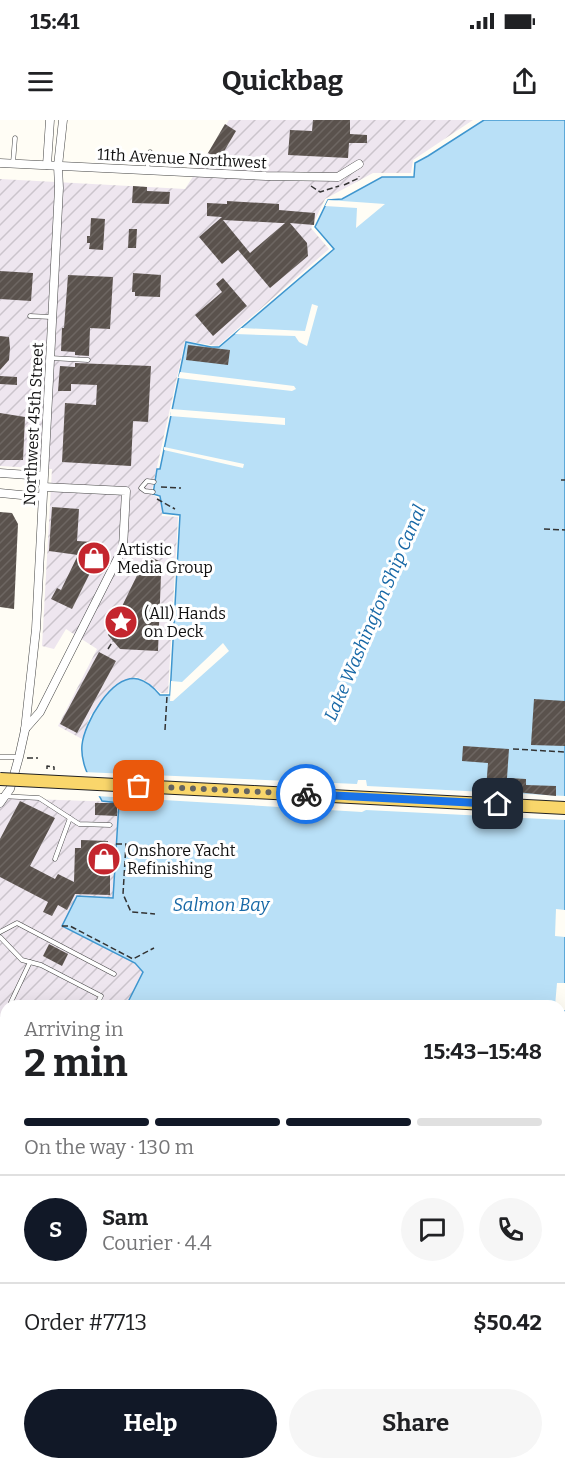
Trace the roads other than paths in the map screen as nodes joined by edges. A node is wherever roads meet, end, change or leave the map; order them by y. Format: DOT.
graph roads {
  1 [pos="50,120"];
  2 [pos="63,120"];
  3 [pos="15,138"];
  4 [pos="150,152"];
  5 [pos="0,163"];
  6 [pos="13,163"];
  7 [pos="359,164"];
  8 [pos="46,165"];
  9 [pos="58,166"];
  10 [pos="147,171"];
  11 [pos="30,316"];
  12 [pos="52,317"];
  13 [pos="50,358"];
  14 [pos="88,360"];
  15 [pos="0,473"];
  16 [pos="43,476"];
  17 [pos="154,482"];
  18 [pos="43,487"];
  19 [pos="0,493"];
  20 [pos="153,494"];
  21 [pos="42,497"];
  22 [pos="25,730"];
  23 [pos="0,757"];
  24 [pos="21,757"];
  25 [pos="0,779"];
  26 [pos="2,799"];
  27 [pos="565,808"];
  28 [pos="70,818"];
  29 [pos="110,825"];
  30 [pos="55,859"];
  31 [pos="0,932"];
  32 [pos="0,937"];
  33 [pos="30,962"];
  34 [pos="114,974"];
  35 [pos="11,1000"];
  36 [pos="99,1000"];
  1 -- 8 [label="street"];
  2 -- 9 [label="street, Northwest 45th Street"];
  3 -- 6 [label="lane"];
  4 -- 10 [label="lane"];
  5 -- 6 [label="street, 11th Avenue Northwest"];
  6 -- 8 [label="street, 11th Avenue Northwest"];
  7 -- 10 [label="street, 11th Avenue Northwest"];
  8 -- 9 [label="street, 11th Avenue Northwest"];
  9 -- 10 [label="street, 11th Avenue Northwest"];
  9 -- 12 [label="street, Northwest 45th Street"];
  11 -- 12 [label="lane"];
  12 -- 13 [label="street, Northwest 45th Street"];
  13 -- 14 [label="lane"];
  13 -- 16 [label="street, Northwest 45th Street"];
  15 -- 16 [label="street"];
  16 -- 18 [label="street, Northwest 45th Street"];
  17 -- 20 [label="lane"];
  18 -- 21 [label="street, Northwest 45th Street"];
  18 -- 22 [label="street"];
  19 -- 21 [label="street"];
  21 -- 22 [label="street, Northwest 45th Street"];
  22 -- 24 [label="street, Northwest 45th Street"];
  23 -- 24 [label="lane"];
  24 -- 26 [label="street, Northwest 45th Street"];
  25 -- 27 [label="main road, bridge"];
  26 -- 28 [label="lane"];
  28 -- 29 [label="lane"];
  28 -- 30 [label="lane"];
  31 -- 34 [label="lane"];
  32 -- 33 [label="lane"];
  33 -- 35 [label="lane"];
  33 -- 36 [label="lane"];
}
